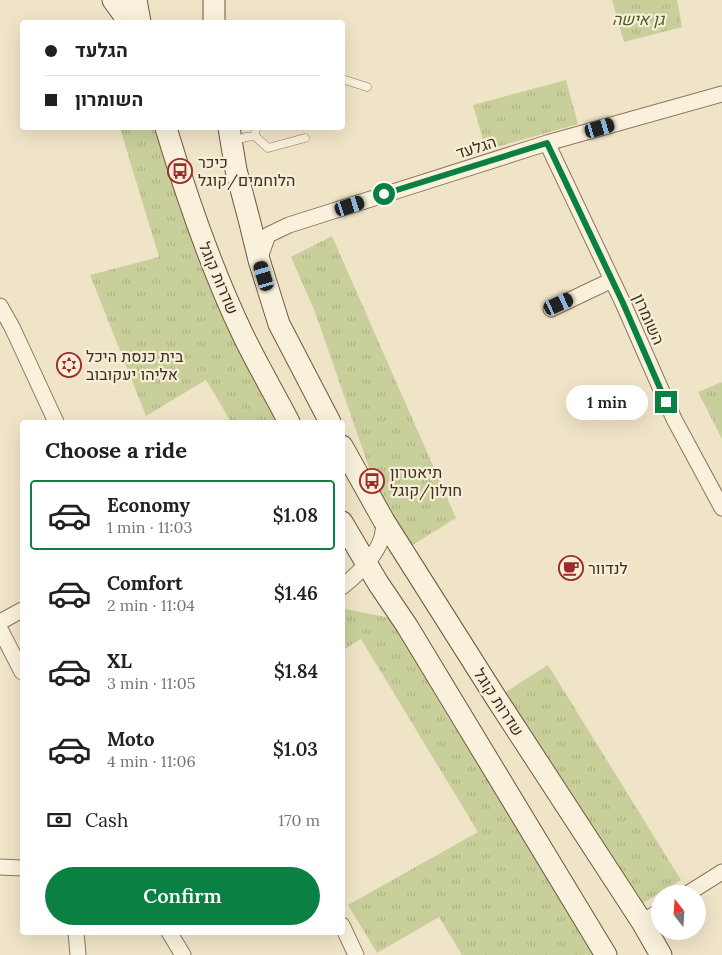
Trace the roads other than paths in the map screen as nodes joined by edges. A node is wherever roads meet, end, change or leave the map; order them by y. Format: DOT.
graph roads {
  1 [pos="113,0"];
  2 [pos="136,0"];
  3 [pos="214,0"];
  4 [pos="127,20"];
  5 [pos="140,20"];
  6 [pos="214,20"];
  7 [pos="345,81"];
  8 [pos="367,87"];
  9 [pos="722,94"];
  10 [pos="167,130"];
  11 [pos="255,132"];
  12 [pos="230,135"];
  13 [pos="305,138"];
  14 [pos="547,143"];
  15 [pos="259,260"];
  16 [pos="612,280"];
  17 [pos="0,306"];
  18 [pos="551,309"];
  19 [pos="6,331"];
  20 [pos="55,420"];
  21 [pos="288,420"];
  22 [pos="329,420"];
  23 [pos="345,451"];
  24 [pos="722,508"];
  25 [pos="384,521"];
  26 [pos="345,527"];
  27 [pos="366,564"];
  28 [pos="345,585"];
  29 [pos="20,611"];
  30 [pos="0,622"];
  31 [pos="0,629"];
  32 [pos="20,668"];
  33 [pos="0,867"];
  34 [pos="20,868"];
  35 [pos="722,872"];
  36 [pos="702,885"];
  37 [pos="651,916"];
  38 [pos="642,922"];
  39 [pos="345,931"];
  40 [pos="76,935"];
  41 [pos="171,935"];
  42 [pos="78,955"];
  43 [pos="183,955"];
  44 [pos="356,955"];
  45 [pos="606,955"];
  46 [pos="661,955"];
  1 -- 4 [label="street"];
  2 -- 5 [label="street"];
  3 -- 6 [label="street"];
  7 -- 8 [label="lane"];
  9 -- 14 [label="street, הגלעד"];
  10 -- 21 [label="street, שדרות קוגל"];
  11 -- 12 [label="lane"];
  11 -- 13 [label="lane"];
  12 -- 15 [label="street"];
  14 -- 15 [label="street, הגלעד"];
  14 -- 16 [label="street, השומרון"];
  15 -- 22 [label="street"];
  16 -- 18 [label="street"];
  16 -- 24 [label="street, השומרון"];
  17 -- 19 [label="street"];
  19 -- 20 [label="street"];
  23 -- 25 [label="street, שדרות קוגל"];
  25 -- 27 [label="street"];
  25 -- 38 [label="street, שדרות קוגל"];
  26 -- 27 [label="street"];
  27 -- 28 [label="street"];
  27 -- 45 [label="street"];
  29 -- 30 [label="street"];
  31 -- 32 [label="street"];
  33 -- 34 [label="street"];
  35 -- 36 [label="street"];
  37 -- 38 [label="street"];
  38 -- 46 [label="street, שדרות קוגל"];
  39 -- 44 [label="street"];
  40 -- 42 [label="street"];
  41 -- 43 [label="street"];
}
